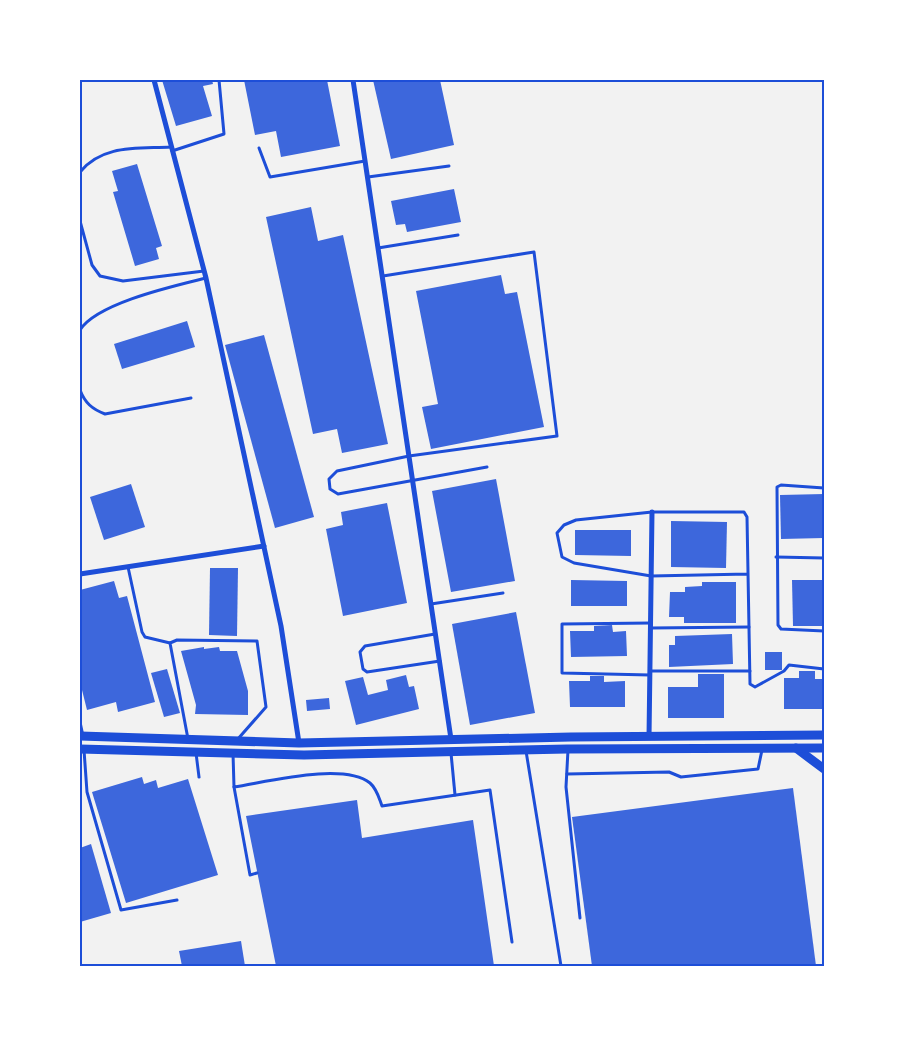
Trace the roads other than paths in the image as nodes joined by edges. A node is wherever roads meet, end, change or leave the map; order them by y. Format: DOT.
graph roads {
  1 [pos="154,80"];
  2 [pos="219,80"];
  3 [pos="353,80"];
  4 [pos="259,148"];
  5 [pos="172,149"];
  6 [pos="365,161"];
  7 [pos="449,166"];
  8 [pos="80,172"];
  9 [pos="367,177"];
  10 [pos="80,221"];
  11 [pos="458,236"];
  12 [pos="378,248"];
  13 [pos="205,271"];
  14 [pos="382,276"];
  15 [pos="206,278"];
  16 [pos="80,330"];
  17 [pos="80,390"];
  18 [pos="191,398"];
  19 [pos="409,456"];
  20 [pos="487,467"];
  21 [pos="413,481"];
  22 [pos="824,488"];
  23 [pos="652,512"];
  24 [pos="264,546"];
  25 [pos="776,557"];
  26 [pos="824,558"];
  27 [pos="128,567"];
  28 [pos="80,574"];
  29 [pos="748,574"];
  30 [pos="652,576"];
  31 [pos="503,593"];
  32 [pos="432,604"];
  33 [pos="651,625"];
  34 [pos="749,627"];
  35 [pos="824,631"];
  36 [pos="436,634"];
  37 [pos="170,643"];
  38 [pos="440,661"];
  39 [pos="824,669"];
  40 [pos="750,671"];
  41 [pos="651,673"];
  42 [pos="80,722"];
  43 [pos="824,735"];
  44 [pos="81,736"];
  45 [pos="650,737"];
  46 [pos="450,739"];
  47 [pos="188,740"];
  48 [pos="236,741"];
  49 [pos="299,743"];
  50 [pos="762,748"];
  51 [pos="796,748"];
  52 [pos="824,748"];
  53 [pos="82,749"];
  54 [pos="568,749"];
  55 [pos="526,750"];
  56 [pos="196,752"];
  57 [pos="451,752"];
  58 [pos="233,753"];
  59 [pos="824,769"];
  60 [pos="567,774"];
  61 [pos="199,777"];
  62 [pos="234,787"];
  63 [pos="456,795"];
  64 [pos="258,873"];
  65 [pos="177,900"];
  66 [pos="580,918"];
  67 [pos="512,942"];
  68 [pos="561,966"];
  1 -- 5 [label="street"];
  2 -- 5 [label="lane"];
  3 -- 6 [label="street"];
  4 -- 6 [label="lane"];
  5 -- 8 [label="lane"];
  5 -- 13 [label="street"];
  6 -- 9 [label="street"];
  7 -- 9 [label="lane"];
  9 -- 12 [label="street"];
  10 -- 13 [label="lane"];
  11 -- 12 [label="lane"];
  12 -- 14 [label="street"];
  13 -- 15 [label="street"];
  14 -- 19 [label="street"];
  14 -- 19 [label="lane"];
  15 -- 16 [label="lane"];
  15 -- 24 [label="street"];
  17 -- 18 [label="lane"];
  19 -- 21 [label="street"];
  19 -- 21 [label="lane"];
  20 -- 21 [label="lane"];
  21 -- 32 [label="street"];
  22 -- 25 [label="lane"];
  23 -- 29 [label="lane"];
  23 -- 30 [label="street"];
  23 -- 30 [label="lane"];
  24 -- 27 [label="street"];
  24 -- 49 [label="street"];
  25 -- 26 [label="lane"];
  25 -- 35 [label="lane"];
  27 -- 28 [label="street"];
  27 -- 37 [label="lane"];
  29 -- 30 [label="lane"];
  29 -- 34 [label="lane"];
  30 -- 33 [label="street"];
  31 -- 32 [label="lane"];
  32 -- 36 [label="street"];
  33 -- 34 [label="lane"];
  33 -- 41 [label="street"];
  33 -- 41 [label="lane"];
  34 -- 40 [label="lane"];
  36 -- 38 [label="street"];
  36 -- 38 [label="lane"];
  37 -- 47 [label="lane"];
  37 -- 48 [label="lane"];
  38 -- 46 [label="street"];
  39 -- 40 [label="lane"];
  40 -- 41 [label="lane"];
  41 -- 45 [label="street"];
  42 -- 44 [label="lane"];
  43 -- 45 [label="main road"];
  44 -- 47 [label="main road"];
  45 -- 46 [label="main road"];
  46 -- 49 [label="main road"];
  47 -- 48 [label="main road"];
  48 -- 49 [label="main road"];
  50 -- 51 [label="main road"];
  50 -- 54 [label="main road"];
  50 -- 60 [label="lane"];
  51 -- 52 [label="main road"];
  51 -- 59 [label="main road"];
  53 -- 56 [label="main road"];
  53 -- 65 [label="lane"];
  54 -- 55 [label="main road"];
  54 -- 60 [label="lane"];
  55 -- 57 [label="main road"];
  55 -- 68 [label="lane"];
  56 -- 58 [label="main road"];
  56 -- 61 [label="lane"];
  57 -- 58 [label="main road"];
  57 -- 63 [label="lane"];
  58 -- 62 [label="lane"];
  60 -- 66 [label="lane"];
  62 -- 63 [label="lane"];
  62 -- 64 [label="lane"];
  63 -- 67 [label="lane"];
}
